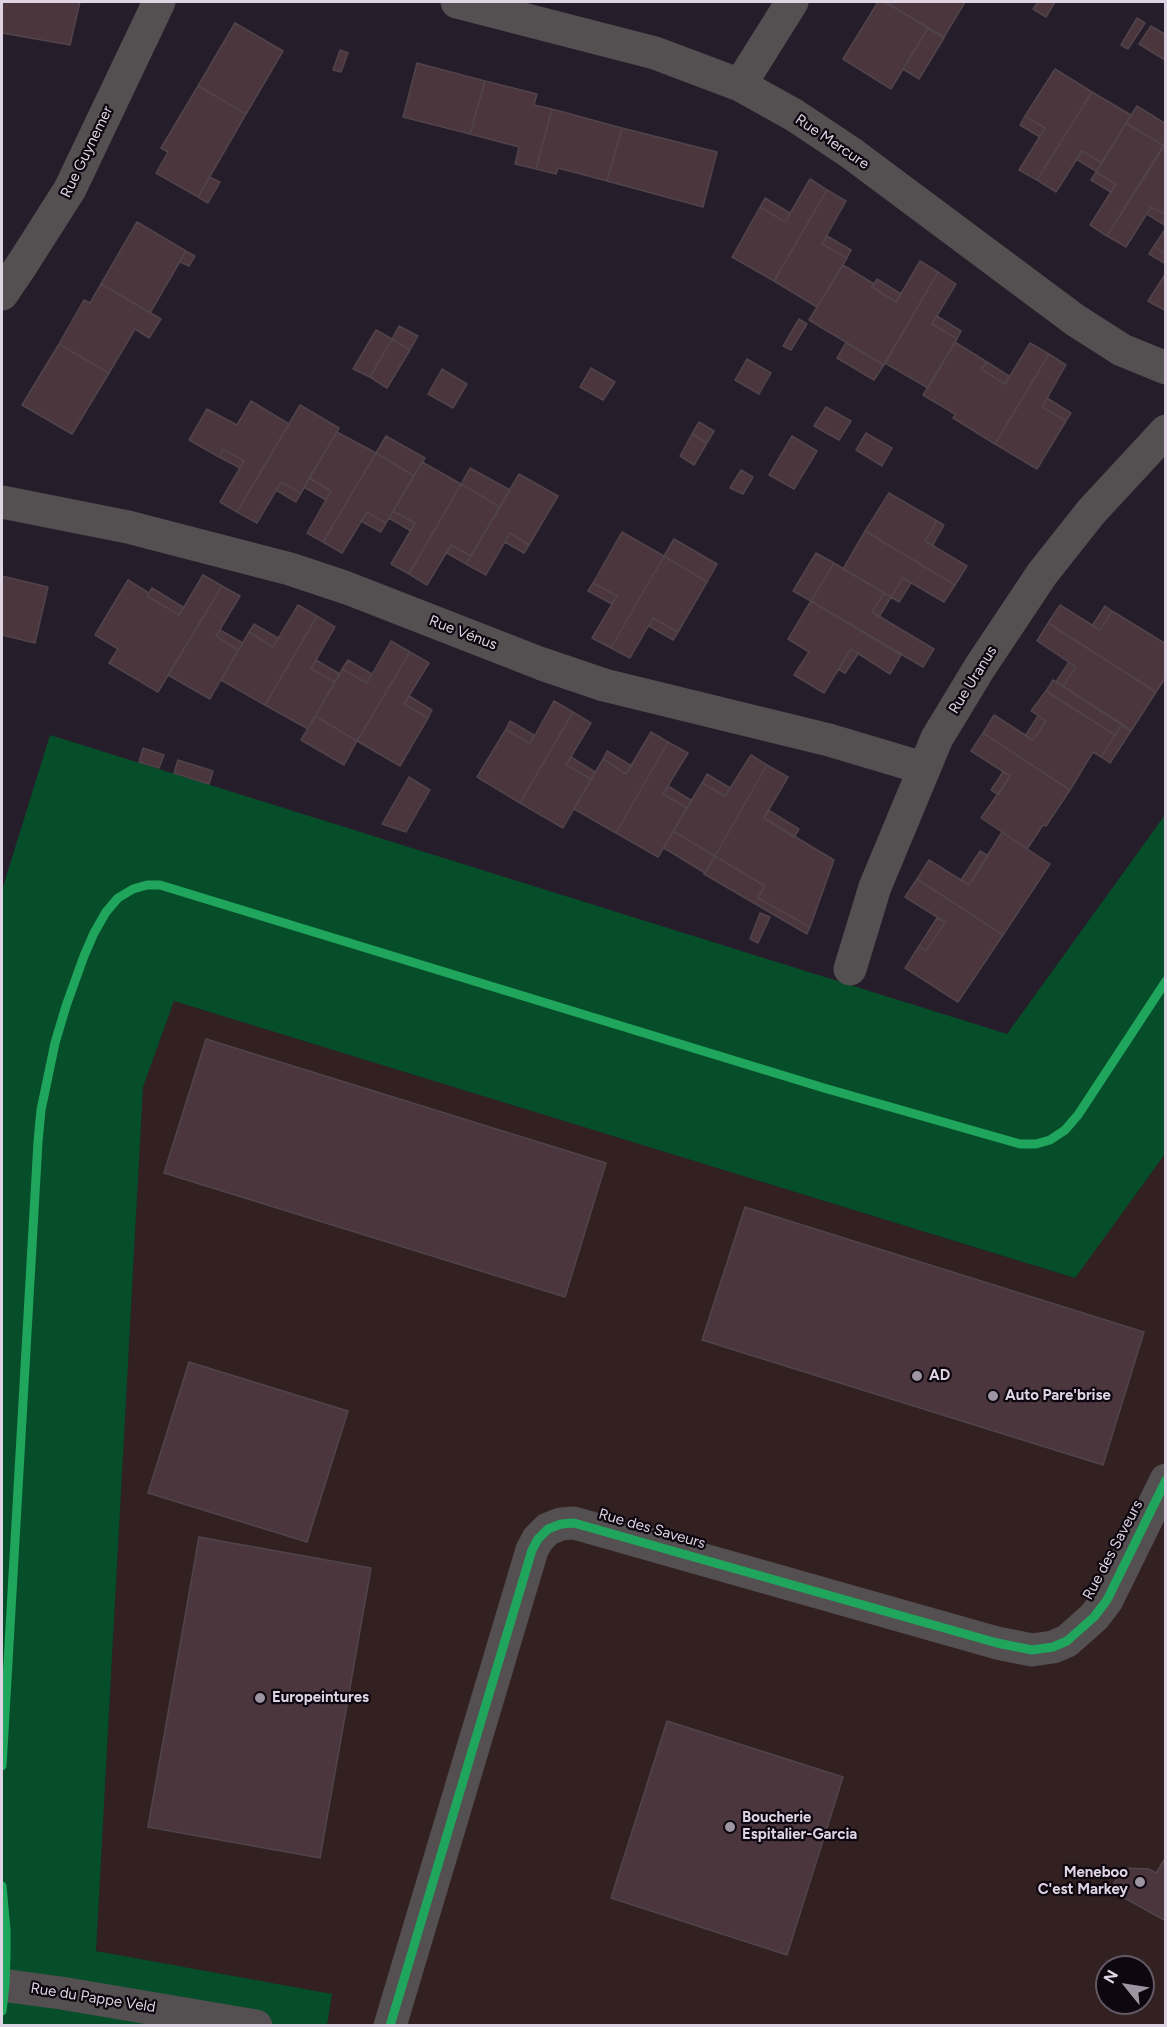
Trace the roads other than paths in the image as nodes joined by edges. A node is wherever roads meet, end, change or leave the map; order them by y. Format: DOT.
graph roads {
  1 [pos="159,2"];
  2 [pos="457,2"];
  3 [pos="792,2"];
  4 [pos="740,85"];
  5 [pos="2,294"];
  6 [pos="1166,368"];
  7 [pos="1166,431"];
  8 [pos="2,502"];
  9 [pos="923,768"];
  10 [pos="850,969"];
  11 [pos="1166,1480"];
  12 [pos="2,1985"];
  13 [pos="256,2025"];
  14 [pos="390,2025"];
  1 -- 5 [label="street, Rue Guynemer"];
  2 -- 4 [label="street, Rue Mercure"];
  3 -- 4 [label="street"];
  4 -- 6 [label="street, Rue Mercure"];
  7 -- 9 [label="street, Rue Uranus"];
  8 -- 9 [label="street, Rue Vénus"];
  9 -- 10 [label="street, Rue Uranus"];
  11 -- 14 [label="street, Rue des Saveurs"];
  12 -- 13 [label="street, Rue du Pappe Veld"];
}
